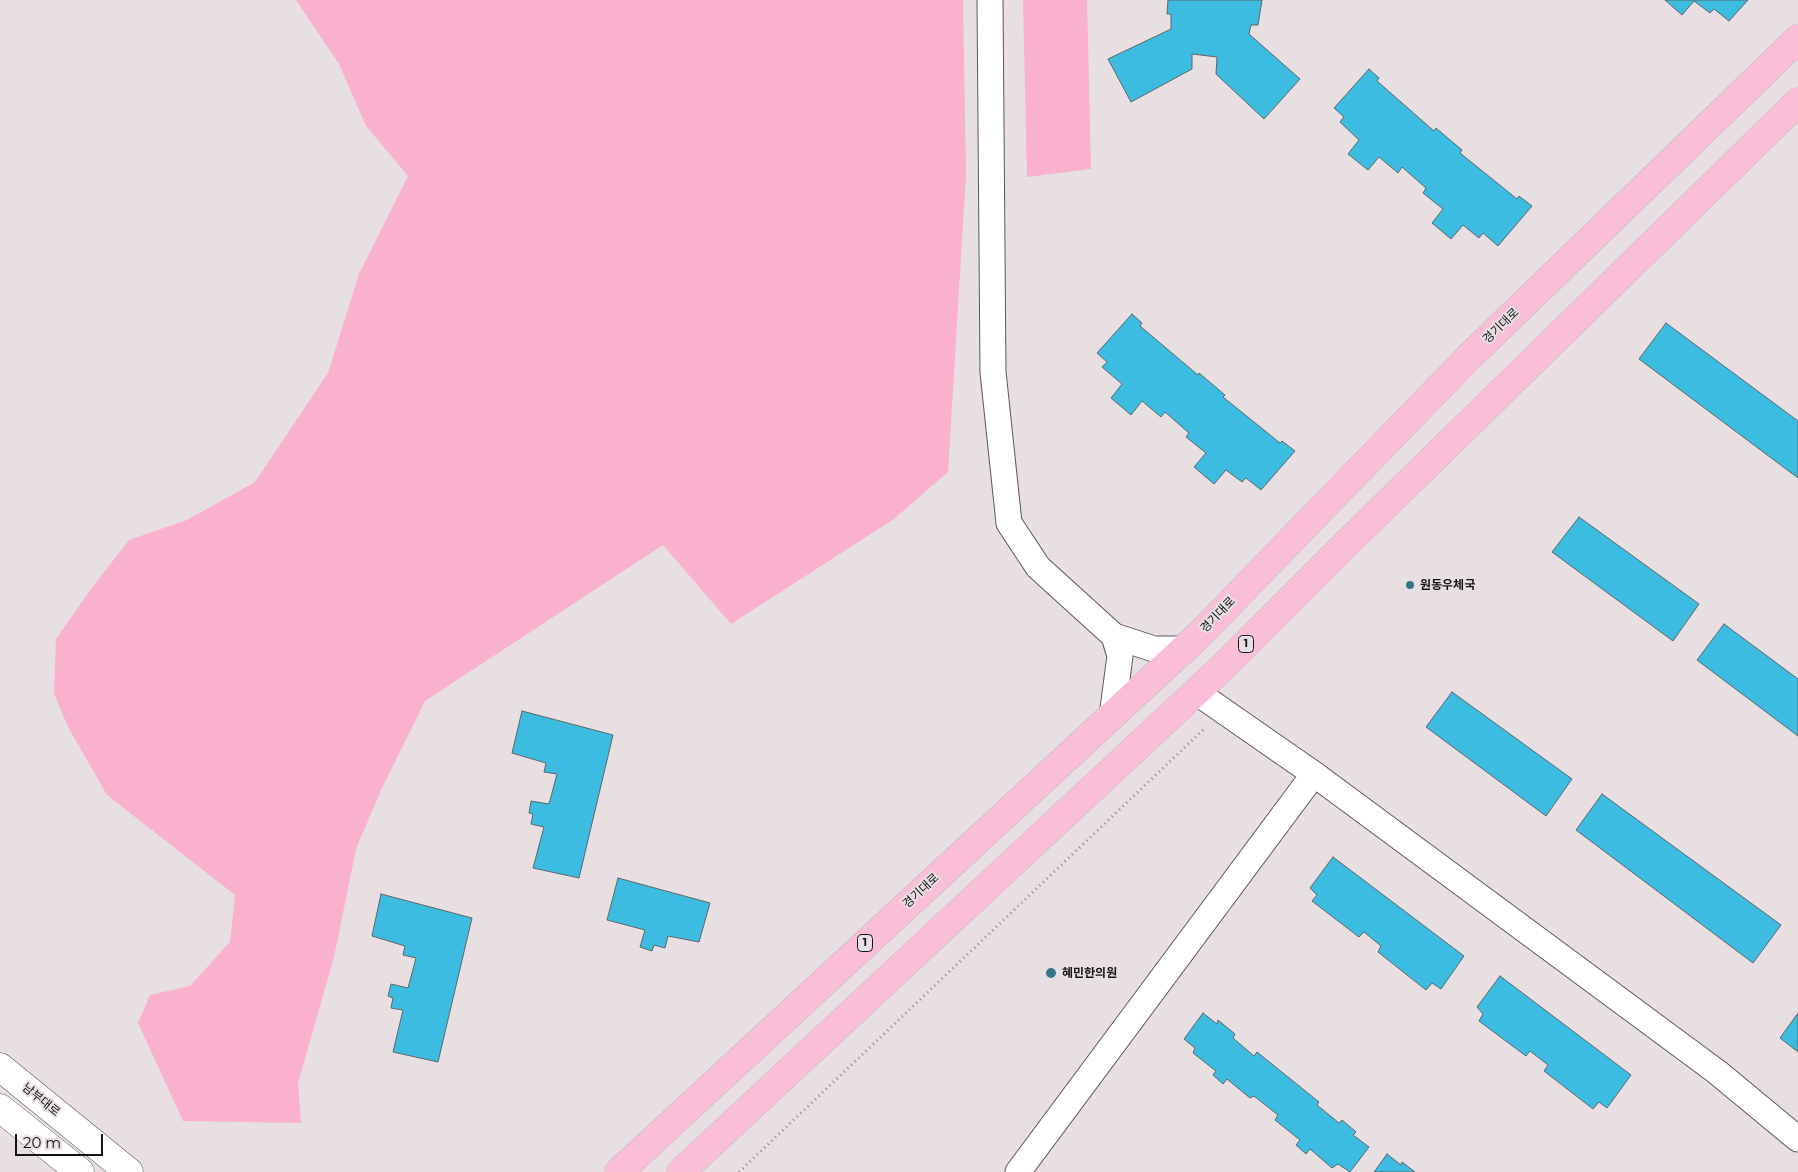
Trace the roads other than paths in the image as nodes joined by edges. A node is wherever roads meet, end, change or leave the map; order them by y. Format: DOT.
graph roads {
  1 [pos="990,0"];
  2 [pos="1798,38"];
  3 [pos="1798,102"];
  4 [pos="1114,636"];
  5 [pos="1183,649"];
  6 [pos="1196,692"];
  7 [pos="1112,716"];
  8 [pos="1314,774"];
  9 [pos="0,1067"];
  10 [pos="0,1108"];
  11 [pos="1798,1139"];
  12 [pos="80,1172"];
  13 [pos="129,1172"];
  14 [pos="618,1172"];
  15 [pos="682,1172"];
  16 [pos="1018,1172"];
  1 -- 4 [label="street"];
  2 -- 5 [label="main road, 경기대로 / 1"];
  3 -- 6 [label="main road, 1"];
  4 -- 5 [label="street"];
  4 -- 7 [label="street"];
  5 -- 7 [label="main road, 경기대로 / 1"];
  6 -- 8 [label="street"];
  6 -- 15 [label="main road, 1"];
  7 -- 14 [label="main road, 경기대로 / 1"];
  8 -- 11 [label="street"];
  8 -- 16 [label="street"];
  9 -- 13 [label="main road, 남부대로"];
  10 -- 12 [label="main road"];
}
